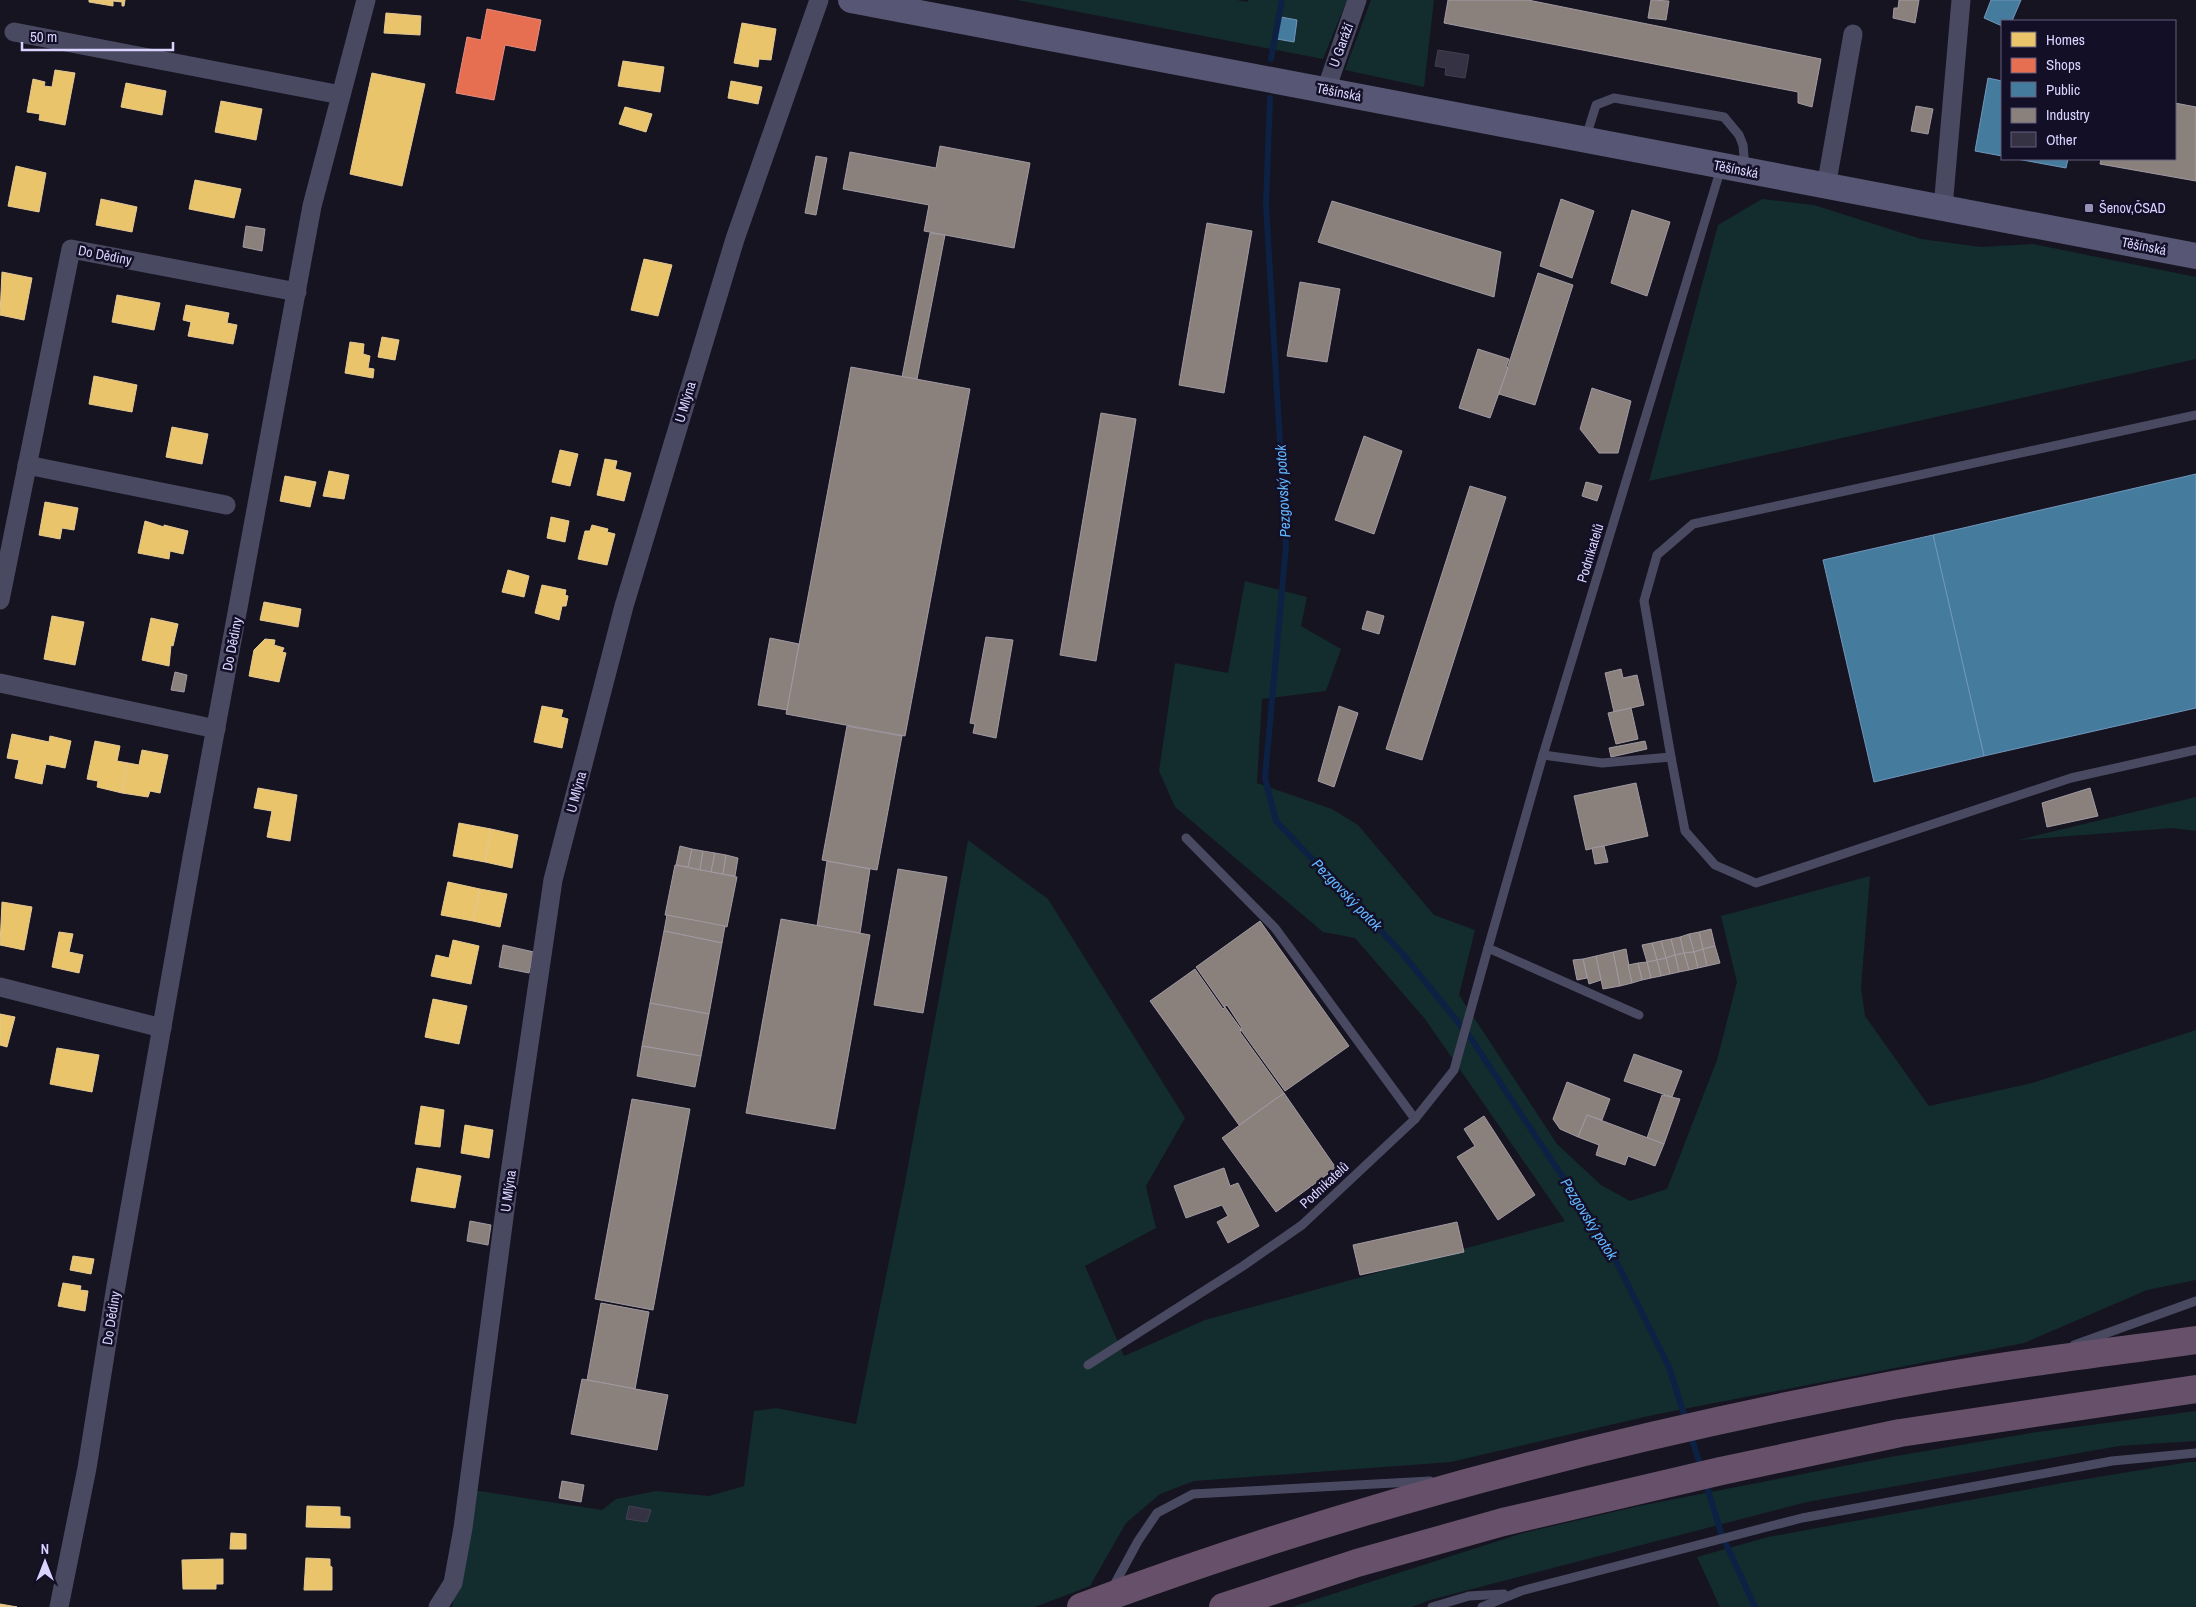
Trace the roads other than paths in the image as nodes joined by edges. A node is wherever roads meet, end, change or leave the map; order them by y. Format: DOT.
graph roads {
  1 [pos="366,0"];
  2 [pos="819,0"];
  3 [pos="851,0"];
  4 [pos="1357,0"];
  5 [pos="1961,0"];
  6 [pos="14,32"];
  7 [pos="1853,34"];
  8 [pos="1326,90"];
  9 [pos="341,95"];
  10 [pos="1585,139"];
  11 [pos="1733,168"];
  12 [pos="1826,187"];
  13 [pos="1943,208"];
  14 [pos="2196,256"];
  15 [pos="297,292"];
  16 [pos="2196,415"];
  17 [pos="27,465"];
  18 [pos="226,505"];
  19 [pos="0,600"];
  20 [pos="0,683"];
  21 [pos="216,730"];
  22 [pos="2196,750"];
  23 [pos="1543,755"];
  24 [pos="1670,757"];
  25 [pos="1186,838"];
  26 [pos="1488,948"];
  27 [pos="0,987"];
  28 [pos="1639,1015"];
  29 [pos="162,1028"];
  30 [pos="1415,1119"];
  31 [pos="2196,1301"];
  32 [pos="2196,1340"];
  33 [pos="1088,1365"];
  34 [pos="2018,1365"];
  35 [pos="2196,1390"];
  36 [pos="2196,1453"];
  37 [pos="1483,1478"];
  38 [pos="1511,1594"];
  39 [pos="1107,1597"];
  40 [pos="59,1607"];
  41 [pos="438,1607"];
  42 [pos="1081,1607"];
  43 [pos="1223,1607"];
  44 [pos="1432,1607"];
  45 [pos="1482,1607"];
  1 -- 9 [label="street, Do Dědiny"];
  2 -- 41 [label="street, U Mlýna"];
  3 -- 8 [label="main road, Těšínská"];
  4 -- 8 [label="street, U Garáží"];
  5 -- 13 [label="street"];
  6 -- 9 [label="street"];
  7 -- 12 [label="street"];
  8 -- 10 [label="main road, Těšínská"];
  9 -- 15 [label="street, Do Dědiny"];
  10 -- 11 [label="main road, Těšínská"];
  10 -- 11 [label="lane"];
  11 -- 12 [label="main road, Těšínská"];
  11 -- 23 [label="lane, Podnikatelů"];
  12 -- 13 [label="main road, Těšínská"];
  13 -- 14 [label="main road, Těšínská"];
  15 -- 17 [label="street, Do Dědiny"];
  15 -- 21 [label="street, Do Dědiny"];
  16 -- 24 [label="lane"];
  17 -- 18 [label="street"];
  17 -- 19 [label="street, Do Dědiny"];
  20 -- 21 [label="street"];
  21 -- 29 [label="street, Do Dědiny"];
  22 -- 24 [label="lane"];
  23 -- 24 [label="lane"];
  23 -- 26 [label="lane, Podnikatelů"];
  25 -- 30 [label="lane"];
  26 -- 28 [label="lane"];
  26 -- 30 [label="lane, Podnikatelů"];
  27 -- 29 [label="street"];
  29 -- 40 [label="street, Do Dědiny"];
  30 -- 33 [label="lane, Podnikatelů"];
  31 -- 34 [label="lane"];
  32 -- 34 [label="highway"];
  34 -- 37 [label="highway"];
  35 -- 43 [label="highway"];
  36 -- 38 [label="lane"];
  37 -- 39 [label="highway"];
  37 -- 39 [label="lane"];
  38 -- 44 [label="lane"];
  38 -- 45 [label="lane"];
  39 -- 42 [label="highway"];
}
